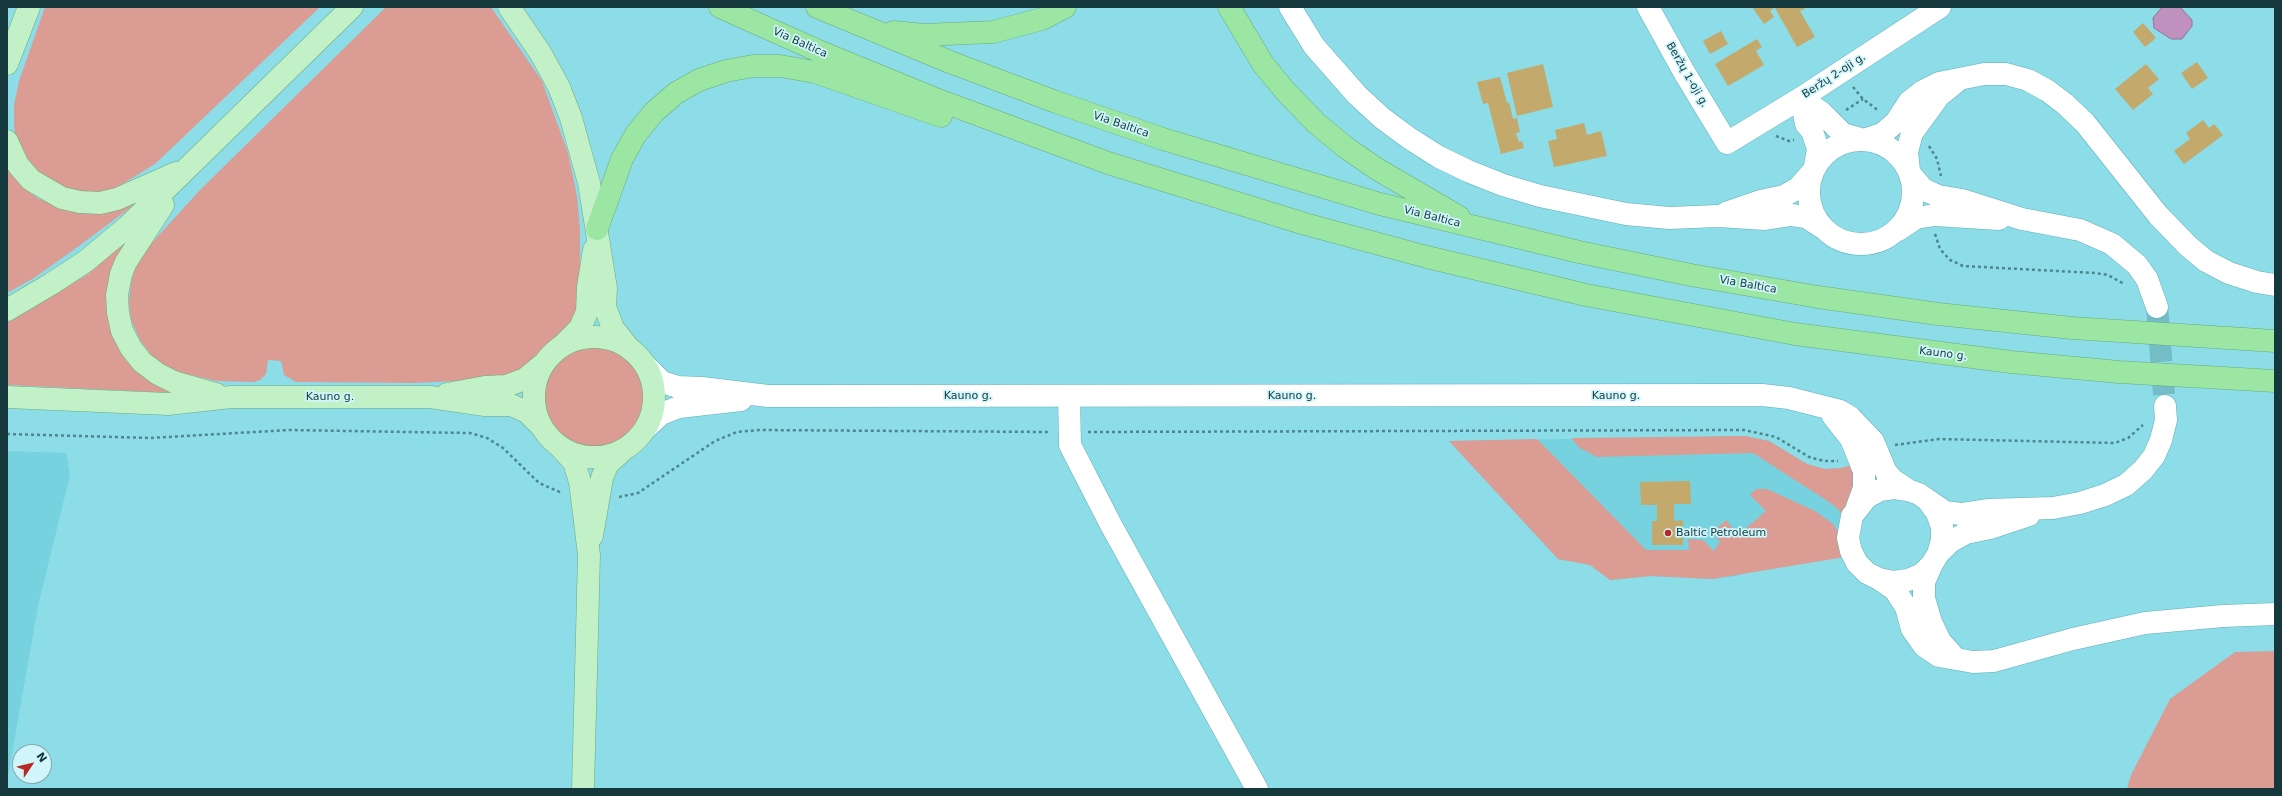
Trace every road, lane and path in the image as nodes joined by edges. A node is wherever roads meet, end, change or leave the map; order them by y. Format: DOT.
graph roads {
  1 [pos="29,7"];
  2 [pos="352,7"];
  3 [pos="510,7"];
  4 [pos="720,7"];
  5 [pos="817,7"];
  6 [pos="1065,7"];
  7 [pos="1229,7"];
  8 [pos="1290,7"];
  9 [pos="1648,7"];
  10 [pos="1940,7"];
  11 [pos="871,30"];
  12 [pos="7,64"];
  13 [pos="1962,78"];
  14 [pos="1801,98"];
  15 [pos="1864,139"];
  16 [pos="7,141"];
  17 [pos="1727,143"];
  18 [pos="1061,146"];
  19 [pos="188,168"];
  20 [pos="1814,168"];
  21 [pos="1910,173"];
  22 [pos="1935,215"];
  23 [pos="1718,216"];
  24 [pos="2022,219"];
  25 [pos="1823,228"];
  26 [pos="597,229"];
  27 [pos="1480,230"];
  28 [pos="1898,230"];
  29 [pos="1427,257"];
  30 [pos="2275,285"];
  31 [pos="2128,287"];
  32 [pos="2157,307"];
  33 [pos="7,310"];
  34 [pos="2275,341"];
  35 [pos="564,344"];
  36 [pos="628,347"];
  37 [pos="542,365"];
  38 [pos="646,366"];
  39 [pos="2275,381"];
  40 [pos="768,396"];
  41 [pos="1069,396"];
  42 [pos="7,397"];
  43 [pos="231,397"];
  44 [pos="430,397"];
  45 [pos="1815,405"];
  46 [pos="2165,406"];
  47 [pos="541,426"];
  48 [pos="647,428"];
  49 [pos="560,447"];
  50 [pos="621,452"];
  51 [pos="1908,490"];
  52 [pos="1929,502"];
  53 [pos="1857,507"];
  54 [pos="2053,508"];
  55 [pos="589,555"];
  56 [pos="1935,559"];
  57 [pos="1879,579"];
  58 [pos="2275,614"];
  59 [pos="1956,659"];
  60 [pos="583,789"];
  61 [pos="1257,789"];
  1 -- 12 [label="main road"];
  2 -- 19 [label="main road"];
  3 -- 26 [label="main road"];
  4 -- 18 [label="highway, Via Baltica"];
  5 -- 11 [label="highway, Via Baltica"];
  6 -- 11 [label="highway"];
  7 -- 27 [label="highway"];
  8 -- 23 [label="street"];
  9 -- 17 [label="street, Beržų 1-oji g."];
  10 -- 14 [label="street, Beržų 2-oji g."];
  11 -- 27 [label="highway, Via Baltica"];
  13 -- 15 [label="street"];
  13 -- 21 [label="street"];
  13 -- 30 [label="street"];
  14 -- 15 [label="street"];
  14 -- 17 [label="street, Beržų 2-oji g."];
  14 -- 20 [label="street"];
  15 -- 20 [label="street"];
  15 -- 21 [label="street"];
  16 -- 19 [label="main road"];
  18 -- 26 [label="highway"];
  18 -- 29 [label="highway, Via Baltica"];
  19 -- 33 [label="main road"];
  19 -- 43 [label="main road"];
  20 -- 23 [label="street"];
  20 -- 25 [label="street"];
  21 -- 24 [label="street"];
  21 -- 28 [label="street"];
  22 -- 24 [label="street"];
  22 -- 28 [label="street"];
  22 -- 31 [label="path"];
  23 -- 25 [label="street"];
  24 -- 32 [label="street"];
  25 -- 28 [label="street"];
  26 -- 35 [label="main road"];
  26 -- 36 [label="main road"];
  27 -- 34 [label="highway, Via Baltica"];
  29 -- 39 [label="highway, Kauno g."];
  35 -- 36 [label="main road"];
  35 -- 37 [label="main road"];
  36 -- 38 [label="main road"];
  37 -- 44 [label="main road, Kauno g."];
  37 -- 47 [label="main road"];
  38 -- 40 [label="street, Kauno g."];
  38 -- 48 [label="main road"];
  40 -- 41 [label="street, Kauno g."];
  40 -- 48 [label="street, Kauno g."];
  41 -- 45 [label="street, Kauno g."];
  41 -- 61 [label="street"];
  42 -- 43 [label="main road"];
  43 -- 44 [label="main road, Kauno g."];
  44 -- 47 [label="main road, Kauno g."];
  45 -- 51 [label="street, Kauno g."];
  45 -- 53 [label="street"];
  46 -- 54 [label="street"];
  47 -- 49 [label="main road"];
  48 -- 50 [label="main road"];
  49 -- 50 [label="main road"];
  49 -- 55 [label="main road"];
  50 -- 55 [label="main road"];
  51 -- 52 [label="street"];
  51 -- 53 [label="street"];
  52 -- 54 [label="street"];
  52 -- 56 [label="street"];
  53 -- 57 [label="street"];
  54 -- 56 [label="street"];
  55 -- 60 [label="main road"];
  56 -- 57 [label="street"];
  56 -- 59 [label="street"];
  57 -- 59 [label="street"];
  58 -- 59 [label="street"];
}
